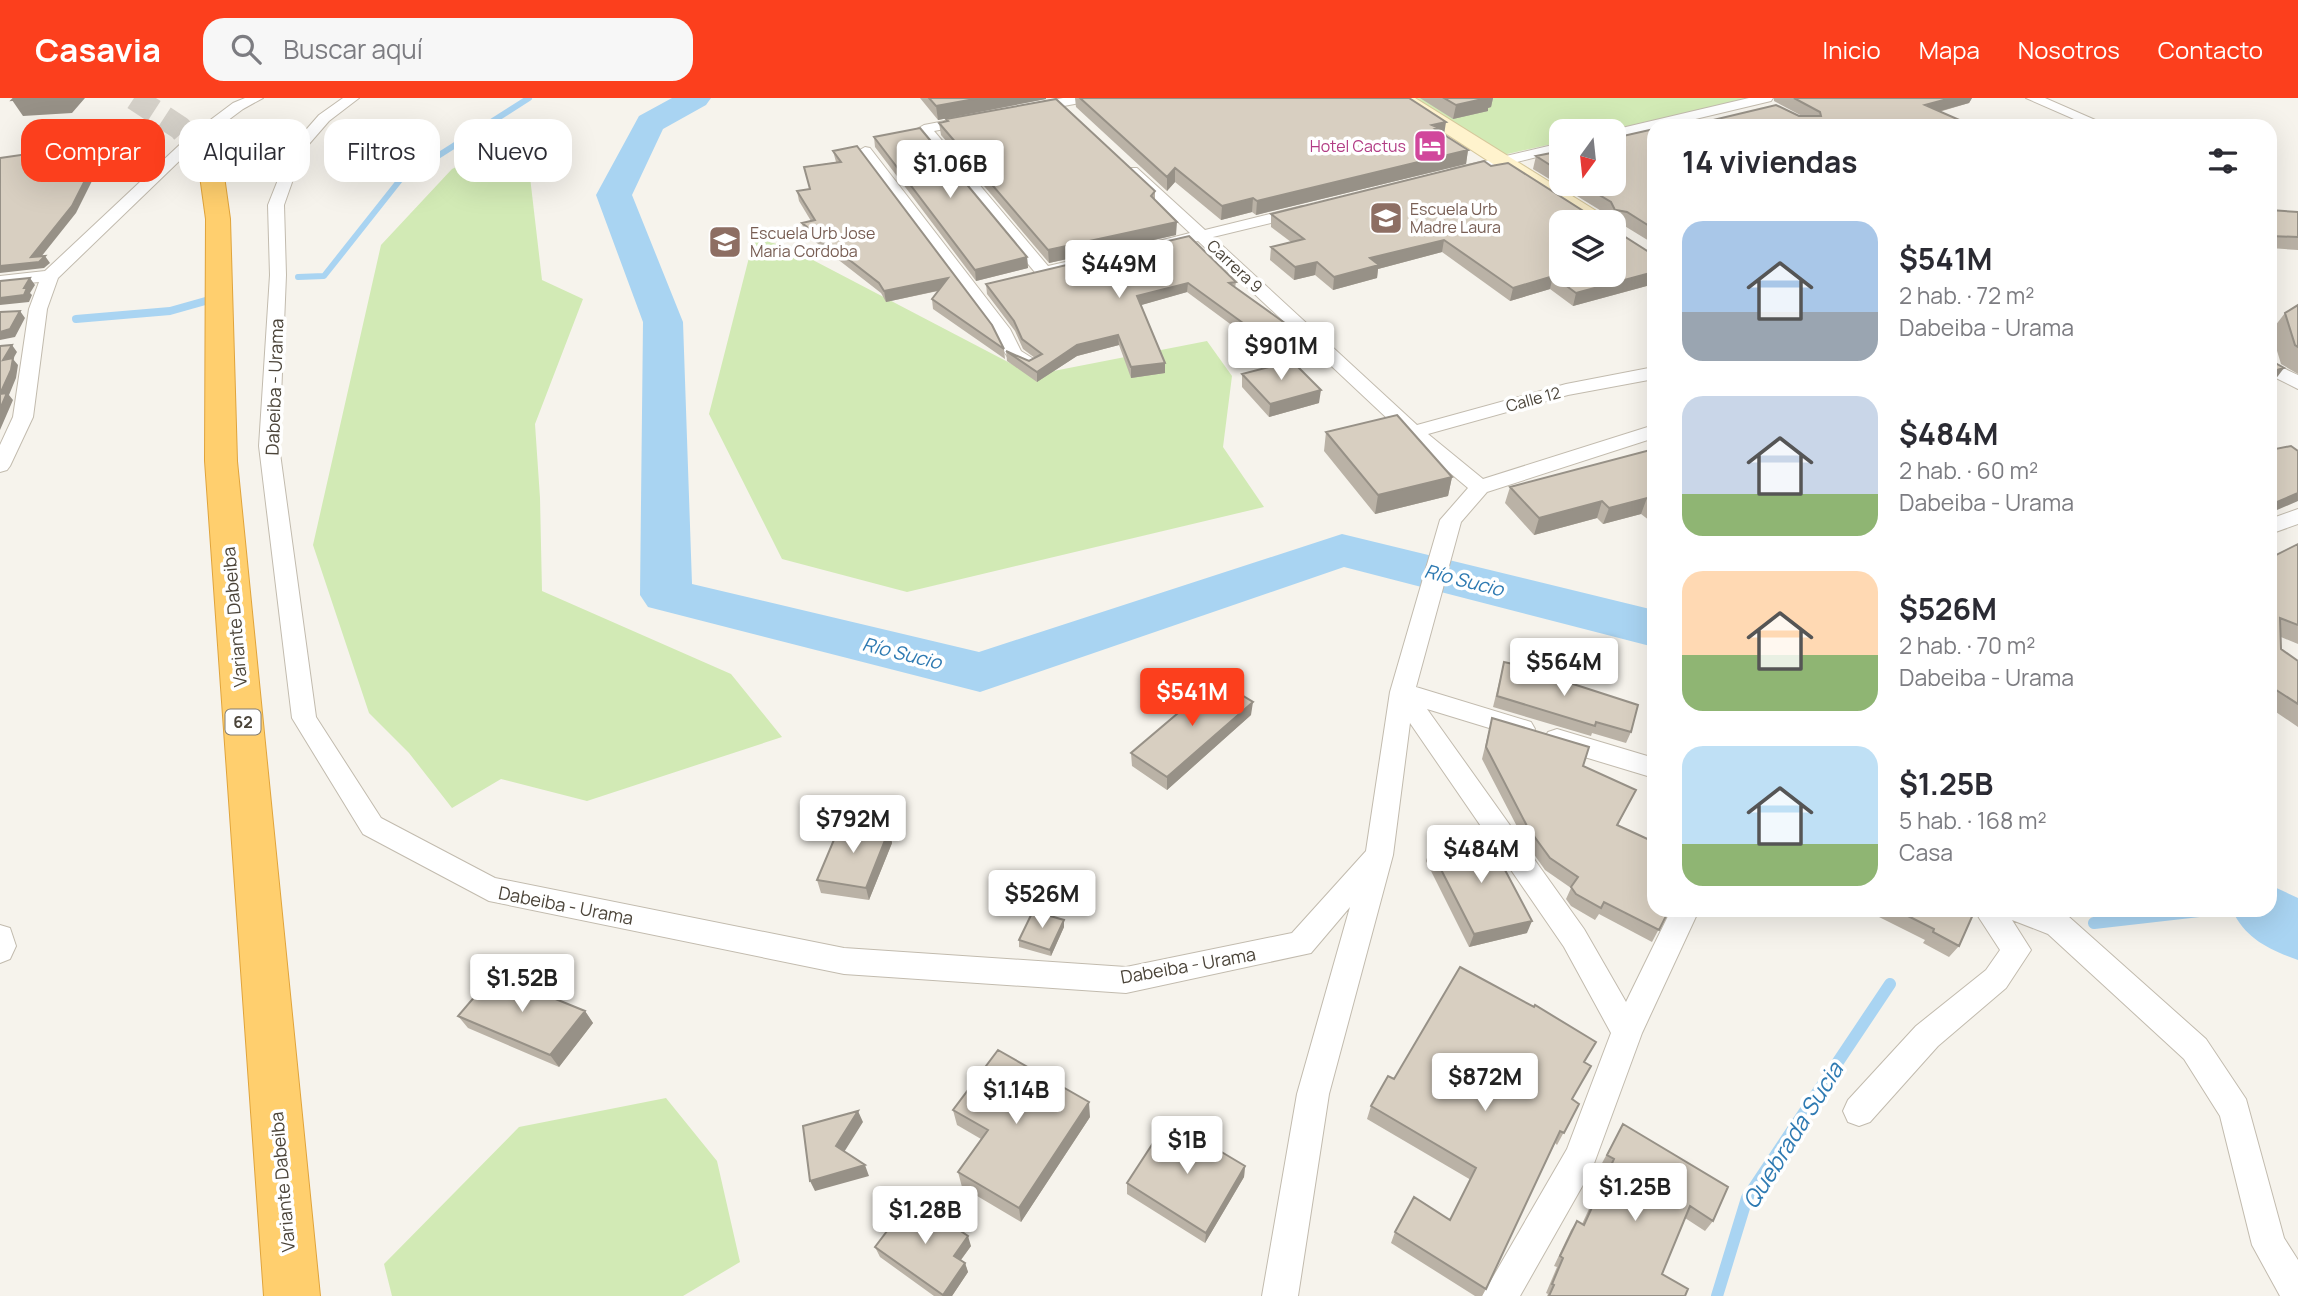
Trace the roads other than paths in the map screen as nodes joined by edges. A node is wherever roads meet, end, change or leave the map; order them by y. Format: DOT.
graph roads {
  1 [pos="256,98"];
  2 [pos="352,98"];
  3 [pos="1085,98"];
  4 [pos="1401,98"];
  5 [pos="2032,98"];
  6 [pos="1058,100"];
  7 [pos="1761,101"];
  8 [pos="1681,119"];
  9 [pos="2070,119"];
  10 [pos="2084,119"];
  11 [pos="1080,122"];
  12 [pos="1647,127"];
  13 [pos="1626,131"];
  14 [pos="1549,150"];
  15 [pos="865,151"];
  16 [pos="1121,160"];
  17 [pos="1501,161"];
  18 [pos="1436,177"];
  19 [pos="213,182"];
  20 [pos="1319,207"];
  21 [pos="1579,210"];
  22 [pos="1202,236"];
  23 [pos="1149,248"];
  24 [pos="1097,260"];
  25 [pos="1044,272"];
  26 [pos="50,276"];
  27 [pos="1020,278"];
  28 [pos="0,281"];
  29 [pos="995,284"];
  30 [pos="971,290"];
  31 [pos="35,342"];
  32 [pos="12,345"];
  33 [pos="1031,363"];
  34 [pos="2277,372"];
  35 [pos="1647,374"];
  36 [pos="2298,383"];
  37 [pos="23,417"];
  38 [pos="0,421"];
  39 [pos="1413,432"];
  40 [pos="1647,433"];
  41 [pos="0,466"];
  42 [pos="1480,487"];
  43 [pos="2298,516"];
  44 [pos="2277,524"];
  45 [pos="1402,692"];
  46 [pos="1647,766"];
  47 [pos="1379,855"];
  48 [pos="1682,917"];
  49 [pos="1993,917"];
  50 [pos="2036,917"];
  51 [pos="0,937"];
  52 [pos="0,950"];
  53 [pos="1628,1032"];
  54 [pos="1859,1111"];
  55 [pos="2298,1293"];
  56 [pos="292,1296"];
  57 [pos="1280,1296"];
  58 [pos="1500,1296"];
  1 -- 26 [label="street"];
  2 -- 47 [label="street, Dabeiba - Urama"];
  3 -- 6 [label="street"];
  4 -- 17 [label="main road"];
  5 -- 9 [label="street"];
  5 -- 10 [label="street"];
  6 -- 11 [label="street"];
  6 -- 25 [label="street"];
  7 -- 8 [label="street"];
  12 -- 13 [label="street"];
  14 -- 17 [label="street"];
  15 -- 30 [label="street"];
  16 -- 22 [label="street, Carrera 9"];
  17 -- 18 [label="street"];
  17 -- 21 [label="main road"];
  19 -- 56 [label="highway, Variante Dabeiba / 62"];
  20 -- 22 [label="street"];
  22 -- 23 [label="street"];
  22 -- 39 [label="street, Carrera 9"];
  24 -- 25 [label="street"];
  25 -- 27 [label="street"];
  26 -- 28 [label="street"];
  26 -- 31 [label="street"];
  29 -- 30 [label="street"];
  30 -- 33 [label="street"];
  31 -- 32 [label="street"];
  31 -- 37 [label="street"];
  34 -- 36 [label="street"];
  35 -- 39 [label="street, Calle 12"];
  37 -- 38 [label="street"];
  37 -- 41 [label="street"];
  39 -- 42 [label="street, Carrera 9"];
  40 -- 42 [label="street"];
  42 -- 45 [label="street"];
  43 -- 44 [label="street"];
  45 -- 46 [label="street"];
  45 -- 47 [label="street"];
  45 -- 53 [label="street"];
  47 -- 57 [label="street"];
  48 -- 53 [label="street"];
  49 -- 54 [label="street"];
  50 -- 55 [label="street"];
  51 -- 52 [label="street"];
  53 -- 58 [label="street"];
}
